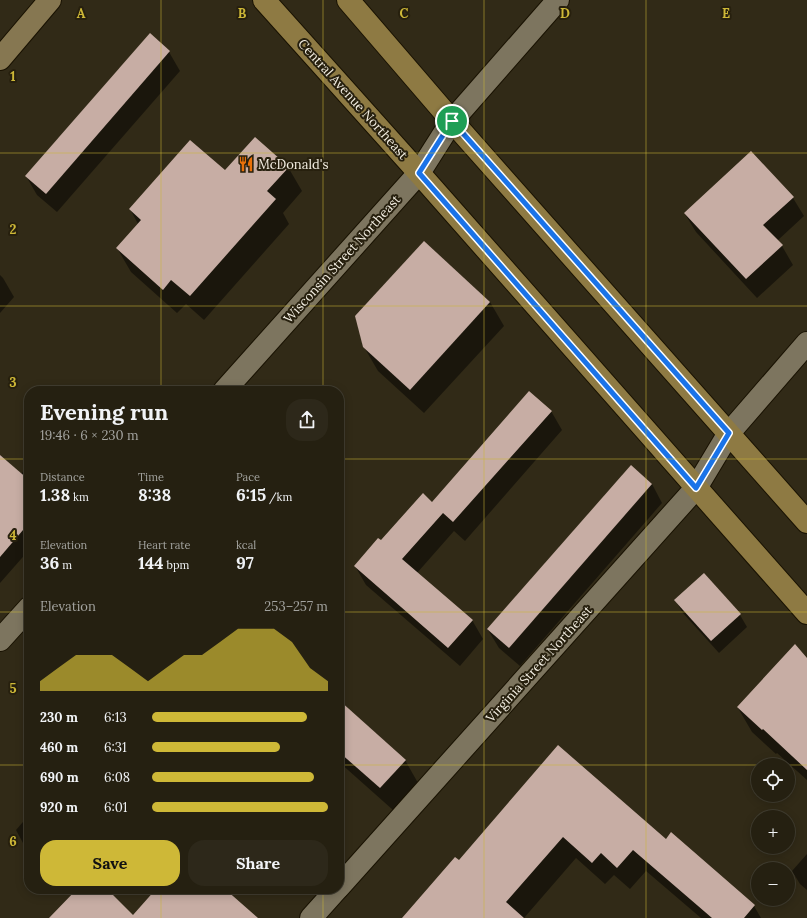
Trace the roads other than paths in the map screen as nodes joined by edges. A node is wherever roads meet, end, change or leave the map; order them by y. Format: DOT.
graph roads {
  1 [pos="50,0"];
  2 [pos="264,0"];
  3 [pos="348,0"];
  4 [pos="558,0"];
  5 [pos="0,58"];
  6 [pos="452,121"];
  7 [pos="419,173"];
  8 [pos="807,343"];
  9 [pos="228,386"];
  10 [pos="729,433"];
  11 [pos="696,488"];
  12 [pos="807,522"];
  13 [pos="807,613"];
  14 [pos="24,614"];
  15 [pos="0,640"];
  16 [pos="344,881"];
  17 [pos="333,894"];
  18 [pos="311,918"];
  1 -- 5 [label="main road"];
  2 -- 7 [label="main road, Central Avenue Northeast"];
  3 -- 6 [label="main road"];
  4 -- 6 [label="street, Wisconsin Street Northeast"];
  6 -- 7 [label="street, Wisconsin Street Northeast"];
  6 -- 10 [label="main road"];
  7 -- 9 [label="street, Wisconsin Street Northeast"];
  7 -- 11 [label="main road, Central Avenue Northeast"];
  8 -- 10 [label="street, Virginia Street Northeast"];
  10 -- 11 [label="street, Virginia Street Northeast"];
  10 -- 12 [label="main road"];
  11 -- 13 [label="main road, Central Avenue Northeast"];
  11 -- 16 [label="street, Virginia Street Northeast"];
  14 -- 15 [label="street"];
  17 -- 18 [label="street, Virginia Street Northeast"];
}
